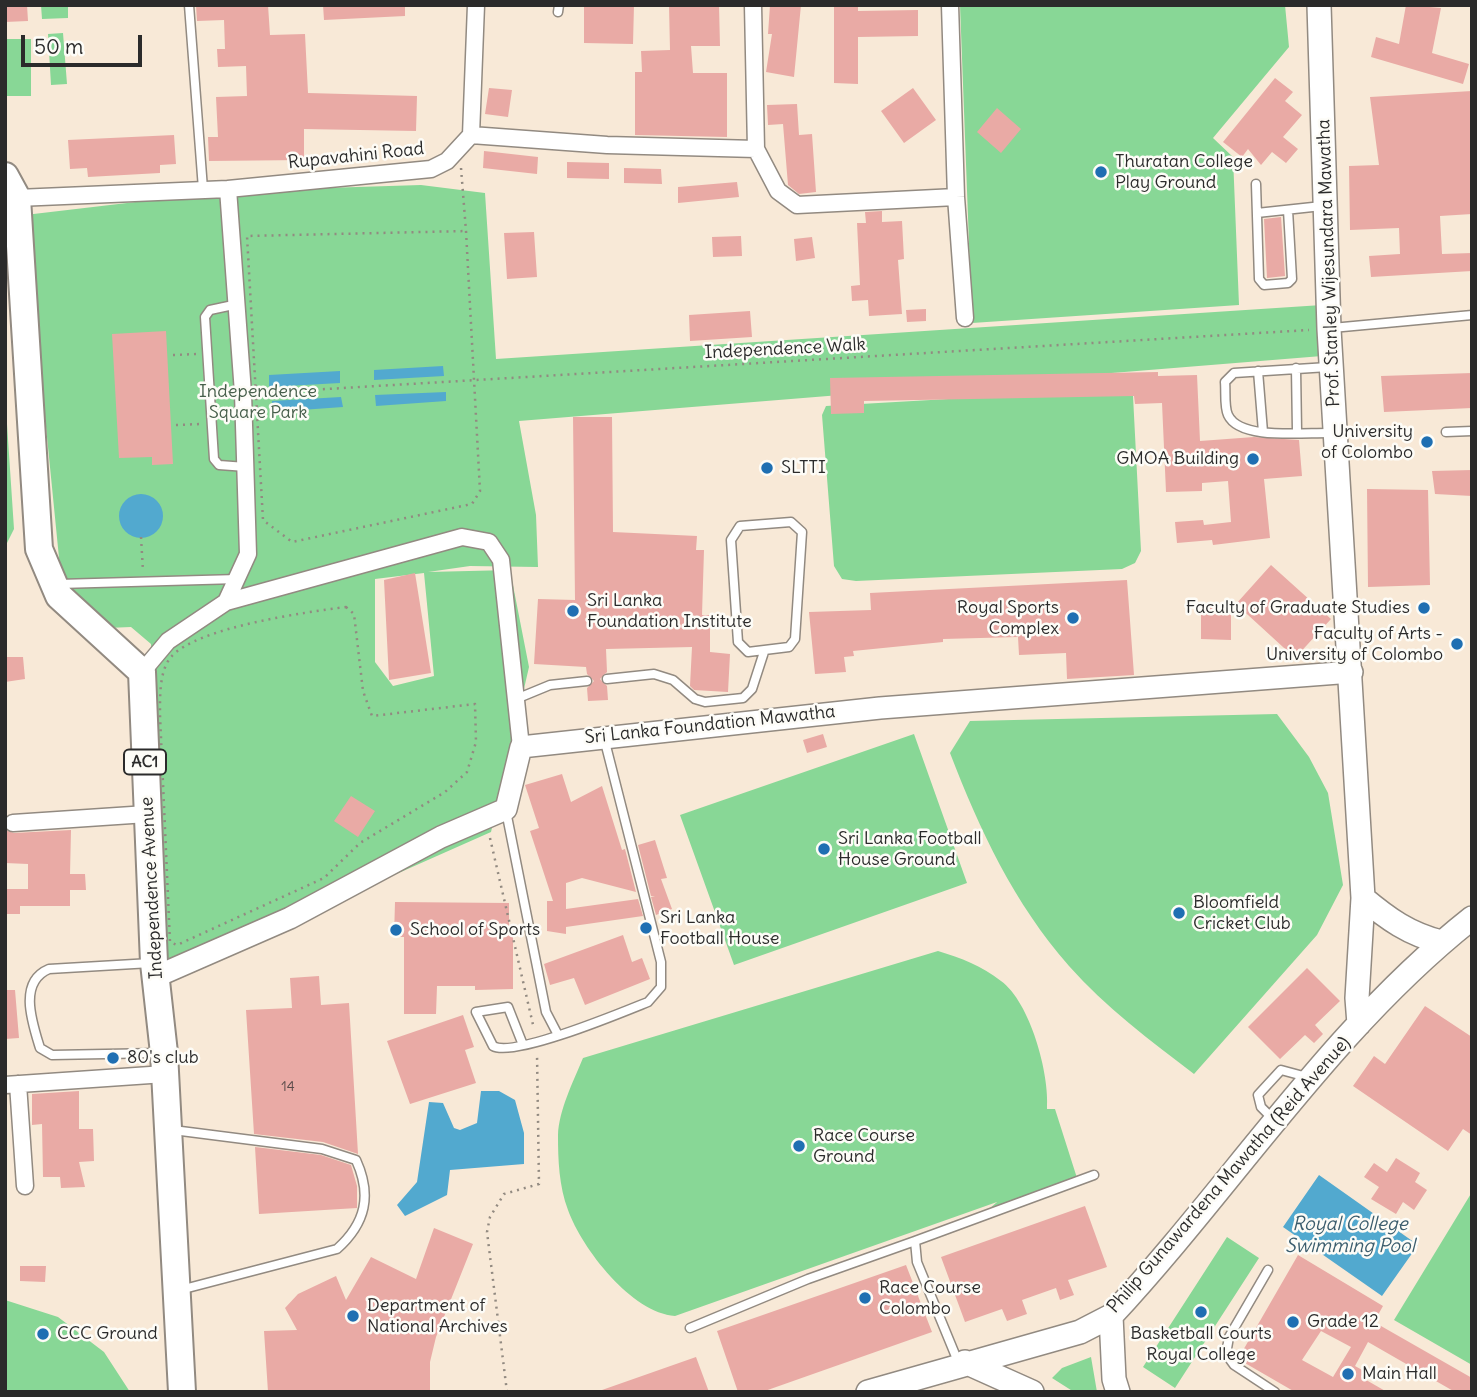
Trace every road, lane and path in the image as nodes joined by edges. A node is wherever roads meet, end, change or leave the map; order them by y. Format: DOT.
graph roads {
  1 [pos="189,5"];
  2 [pos="476,5"];
  3 [pos="753,5"];
  4 [pos="950,5"];
  5 [pos="1319,5"];
  6 [pos="471,135"];
  7 [pos="756,149"];
  8 [pos="459,150"];
  9 [pos="1256,184"];
  10 [pos="11,187"];
  11 [pos="203,189"];
  12 [pos="228,189"];
  13 [pos="956,197"];
  14 [pos="1325,206"];
  15 [pos="1287,210"];
  16 [pos="1257,213"];
  17 [pos="466,231"];
  18 [pos="238,304"];
  19 [pos="1472,315"];
  20 [pos="965,318"];
  21 [pos="1329,329"];
  22 [pos="207,353"];
  23 [pos="173,355"];
  24 [pos="1332,367"];
  25 [pos="1296,368"];
  26 [pos="1258,371"];
  27 [pos="474,380"];
  28 [pos="256,394"];
  29 [pos="212,424"];
  30 [pos="176,425"];
  31 [pos="1297,431"];
  32 [pos="1263,432"];
  33 [pos="1446,432"];
  34 [pos="1472,432"];
  35 [pos="1336,433"];
  36 [pos="246,467"];
  37 [pos="141,537"];
  38 [pos="238,579"];
  39 [pos="144,582"];
  40 [pos="54,584"];
  41 [pos="226,602"];
  42 [pos="354,614"];
  43 [pos="764,652"];
  44 [pos="142,672"];
  45 [pos="1352,672"];
  46 [pos="607,679"];
  47 [pos="587,681"];
  48 [pos="516,699"];
  49 [pos="603,735"];
  50 [pos="521,747"];
  51 [pos="506,809"];
  52 [pos="147,814"];
  53 [pos="485,818"];
  54 [pos="13,823"];
  55 [pos="1363,898"];
  56 [pos="1472,918"];
  57 [pos="1440,942"];
  58 [pos="155,970"];
  59 [pos="1359,1024"];
  60 [pos="558,1035"];
  61 [pos="537,1042"];
  62 [pos="523,1045"];
  63 [pos="165,1064"];
  64 [pos="1313,1079"];
  65 [pos="12,1085"];
  66 [pos="1276,1122"];
  67 [pos="168,1129"];
  68 [pos="1094,1175"];
  69 [pos="25,1185"];
  70 [pos="915,1241"];
  71 [pos="1268,1270"];
  72 [pos="177,1290"];
  73 [pos="1111,1316"];
  74 [pos="690,1328"];
  75 [pos="962,1363"];
  76 [pos="877,1390"];
  77 [pos="182,1392"];
  78 [pos="507,1392"];
  79 [pos="1032,1392"];
  80 [pos="1118,1392"];
  81 [pos="1275,1392"];
  1 -- 11 [label="lane"];
  2 -- 6 [label="street"];
  3 -- 7 [label="street"];
  4 -- 13 [label="street"];
  5 -- 14 [label="main road, Prof. Stanley Wijesundara Mawatha"];
  6 -- 7 [label="street"];
  6 -- 8 [label="street, Rupavahini Road"];
  7 -- 13 [label="street"];
  8 -- 12 [label="street, Rupavahini Road"];
  8 -- 17 [label="path"];
  9 -- 16 [label="lane"];
  10 -- 11 [label="street, Rupavahini Road"];
  10 -- 40 [label="main road"];
  11 -- 12 [label="street, Rupavahini Road"];
  12 -- 18 [label="street"];
  13 -- 20 [label="street"];
  14 -- 15 [label="lane"];
  14 -- 21 [label="main road, Prof. Stanley Wijesundara Mawatha"];
  15 -- 16 [label="lane"];
  15 -- 16 [label="lane"];
  17 -- 27 [label="path"];
  17 -- 28 [label="path"];
  18 -- 22 [label="lane"];
  18 -- 36 [label="street"];
  19 -- 21 [label="lane"];
  21 -- 24 [label="main road, Prof. Stanley Wijesundara Mawatha"];
  21 -- 27 [label="path, Independence Walk"];
  22 -- 23 [label="path"];
  22 -- 29 [label="lane"];
  24 -- 25 [label="lane"];
  24 -- 35 [label="main road, Prof. Stanley Wijesundara Mawatha"];
  25 -- 26 [label="lane"];
  25 -- 31 [label="lane"];
  26 -- 32 [label="lane"];
  26 -- 32 [label="lane"];
  27 -- 28 [label="path, Independence Walk"];
  27 -- 28 [label="path"];
  29 -- 30 [label="path"];
  29 -- 36 [label="lane"];
  31 -- 32 [label="lane"];
  31 -- 35 [label="lane"];
  33 -- 34 [label="lane"];
  35 -- 45 [label="main road, Prof. Stanley Wijesundara Mawatha"];
  36 -- 38 [label="street"];
  37 -- 39 [label="path"];
  38 -- 39 [label="lane"];
  38 -- 41 [label="street"];
  39 -- 40 [label="lane"];
  40 -- 44 [label="main road"];
  41 -- 44 [label="street"];
  41 -- 48 [label="street"];
  42 -- 42 [label="path"];
  43 -- 43 [label="lane"];
  43 -- 46 [label="lane"];
  44 -- 52 [label="main road, Independence Avenue / AC1"];
  45 -- 49 [label="street, Sri Lanka Foundation Mawatha"];
  45 -- 55 [label="main road, Prof. Stanley Wijesundara Mawatha"];
  47 -- 48 [label="lane"];
  48 -- 50 [label="street"];
  49 -- 50 [label="street, Sri Lanka Foundation Mawatha"];
  49 -- 60 [label="lane"];
  50 -- 51 [label="street"];
  51 -- 53 [label="street"];
  51 -- 60 [label="lane"];
  52 -- 54 [label="street"];
  52 -- 58 [label="main road, Independence Avenue / AC1"];
  53 -- 58 [label="street"];
  53 -- 61 [label="path"];
  55 -- 57 [label="main road"];
  55 -- 59 [label="main road, Prof. Stanley Wijesundara Mawatha"];
  56 -- 57 [label="main road, Philip Gunawardena Mawatha (Reid Avenue)"];
  57 -- 59 [label="main road, Philip Gunawardena Mawatha (Reid Avenue)"];
  58 -- 63 [label="main road, Independence Avenue / AC1"];
  58 -- 63 [label="lane"];
  59 -- 64 [label="main road, Philip Gunawardena Mawatha (Reid Avenue)"];
  60 -- 61 [label="lane"];
  61 -- 62 [label="lane"];
  61 -- 78 [label="path"];
  62 -- 62 [label="lane"];
  63 -- 65 [label="street"];
  63 -- 67 [label="main road, Independence Avenue / AC1"];
  64 -- 66 [label="main road, Philip Gunawardena Mawatha (Reid Avenue)"];
  64 -- 66 [label="lane"];
  65 -- 69 [label="street"];
  66 -- 73 [label="main road, Philip Gunawardena Mawatha (Reid Avenue)"];
  67 -- 72 [label="main road, Independence Avenue / AC1"];
  67 -- 72 [label="lane"];
  68 -- 70 [label="lane"];
  70 -- 74 [label="lane"];
  70 -- 75 [label="lane"];
  71 -- 81 [label="lane"];
  72 -- 77 [label="main road, Independence Avenue / AC1"];
  73 -- 75 [label="main road, Philip Gunawardena Mawatha (Reid Avenue)"];
  73 -- 80 [label="main road"];
  75 -- 76 [label="main road, Philip Gunawardena Mawatha (Reid Avenue)"];
  75 -- 79 [label="main road"];
}
